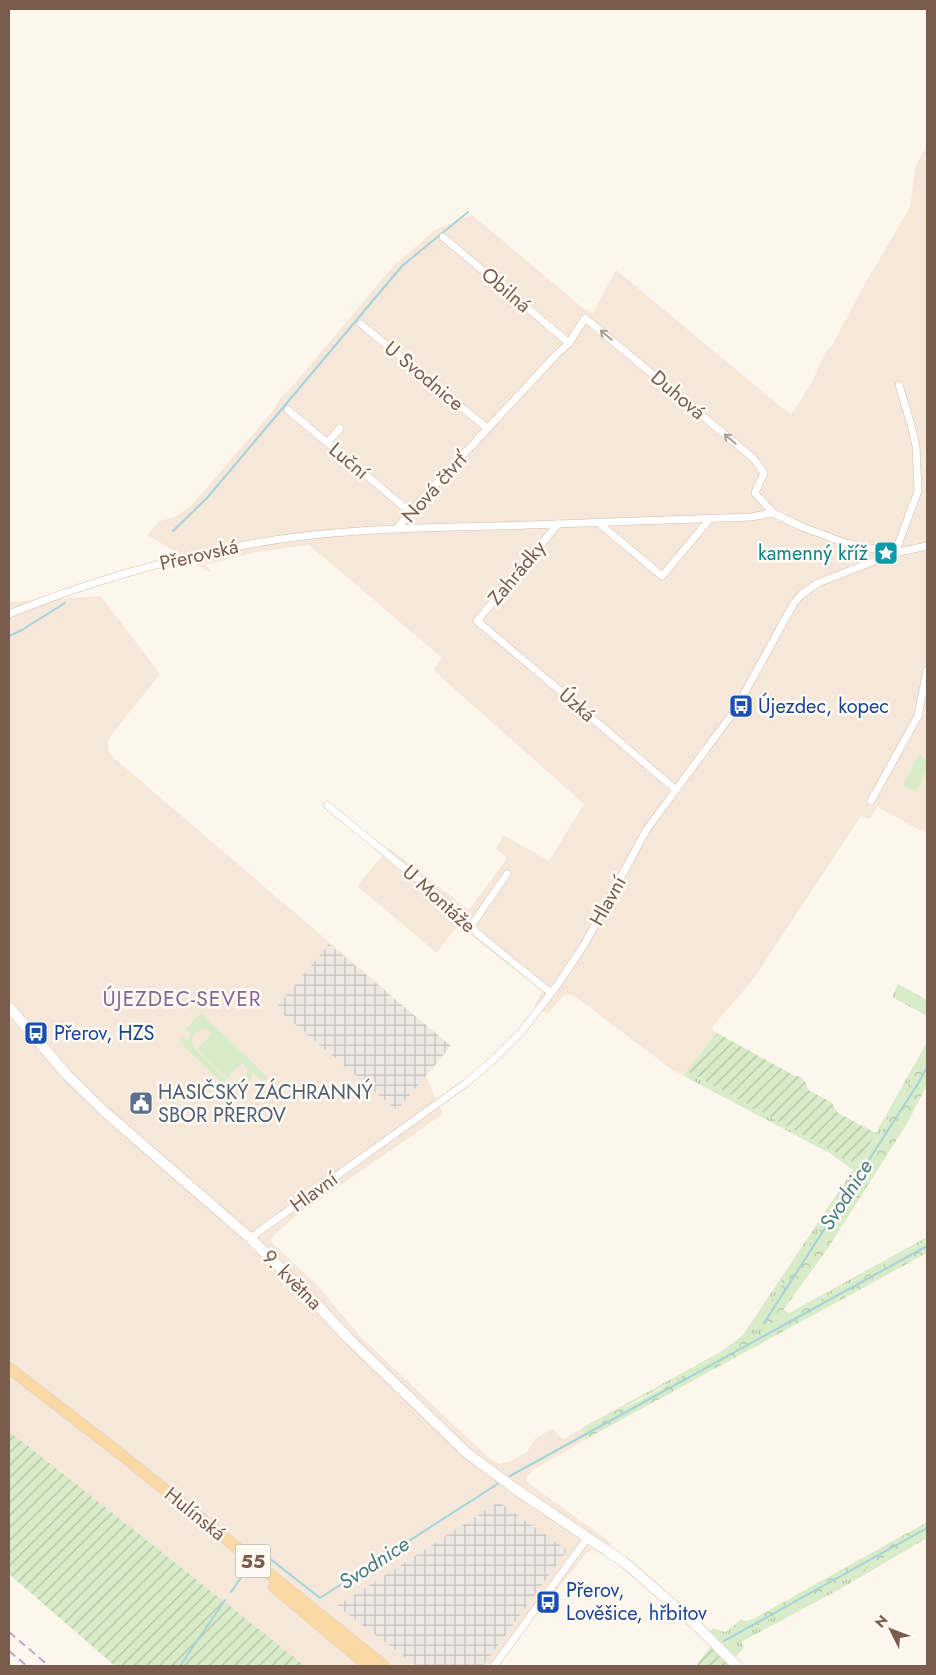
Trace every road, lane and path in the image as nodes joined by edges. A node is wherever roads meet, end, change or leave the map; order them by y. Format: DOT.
graph roads {
  1 [pos="444,237"];
  2 [pos="589,321"];
  3 [pos="361,324"];
  4 [pos="569,343"];
  5 [pos="899,385"];
  6 [pos="288,410"];
  7 [pos="340,428"];
  8 [pos="488,429"];
  9 [pos="328,442"];
  10 [pos="410,512"];
  11 [pos="773,513"];
  12 [pos="710,519"];
  13 [pos="558,524"];
  14 [pos="600,524"];
  15 [pos="397,529"];
  16 [pos="927,546"];
  17 [pos="894,553"];
  18 [pos="9,614"];
  19 [pos="477,621"];
  20 [pos="927,670"];
  21 [pos="676,790"];
  22 [pos="871,801"];
  23 [pos="327,805"];
  24 [pos="506,874"];
  25 [pos="471,926"];
  26 [pos="551,993"];
  27 [pos="9,1007"];
  28 [pos="250,1238"];
  29 [pos="9,1368"];
  30 [pos="9,1378"];
  31 [pos="121,1459"];
  32 [pos="588,1537"];
  33 [pos="368,1666"];
  34 [pos="384,1666"];
  35 [pos="494,1666"];
  36 [pos="738,1666"];
  1 -- 4 [label="street, Obilná"];
  2 -- 4 [label="street, Nová čtvrť"];
  11 -- 2 [label="street, Duhová, one-way"];
  3 -- 8 [label="street, U Svodnice"];
  4 -- 8 [label="street, Nová čtvrť"];
  5 -- 17 [label="street"];
  6 -- 9 [label="street, Luční"];
  7 -- 9 [label="street"];
  8 -- 10 [label="street, Nová čtvrť"];
  9 -- 10 [label="street, Luční"];
  10 -- 15 [label="street, Nová čtvrť"];
  11 -- 12 [label="street, Nová čtvrť"];
  11 -- 17 [label="street"];
  12 -- 14 [label="street, Nová čtvrť"];
  12 -- 14 [label="street"];
  13 -- 14 [label="street, Nová čtvrť"];
  13 -- 15 [label="street, Nová čtvrť"];
  13 -- 19 [label="street, Zahrádky"];
  15 -- 18 [label="street, Přerovská"];
  16 -- 17 [label="street, Hlavní"];
  17 -- 21 [label="street, Hlavní"];
  19 -- 21 [label="street, Úzká"];
  20 -- 22 [label="street"];
  21 -- 26 [label="street, Hlavní"];
  23 -- 25 [label="street, U Montáže"];
  24 -- 25 [label="street"];
  25 -- 26 [label="street, U Montáže"];
  26 -- 28 [label="street, Hlavní"];
  27 -- 28 [label="street, 9. května"];
  28 -- 32 [label="street, 9. května"];
  29 -- 31 [label="main road, 55"];
  30 -- 31 [label="main road, 55"];
  31 -- 33 [label="main road, Hulínská / 55"];
  31 -- 34 [label="main road, Hulínská / 55"];
  32 -- 35 [label="street"];
  32 -- 36 [label="street, 9. května"];
}
